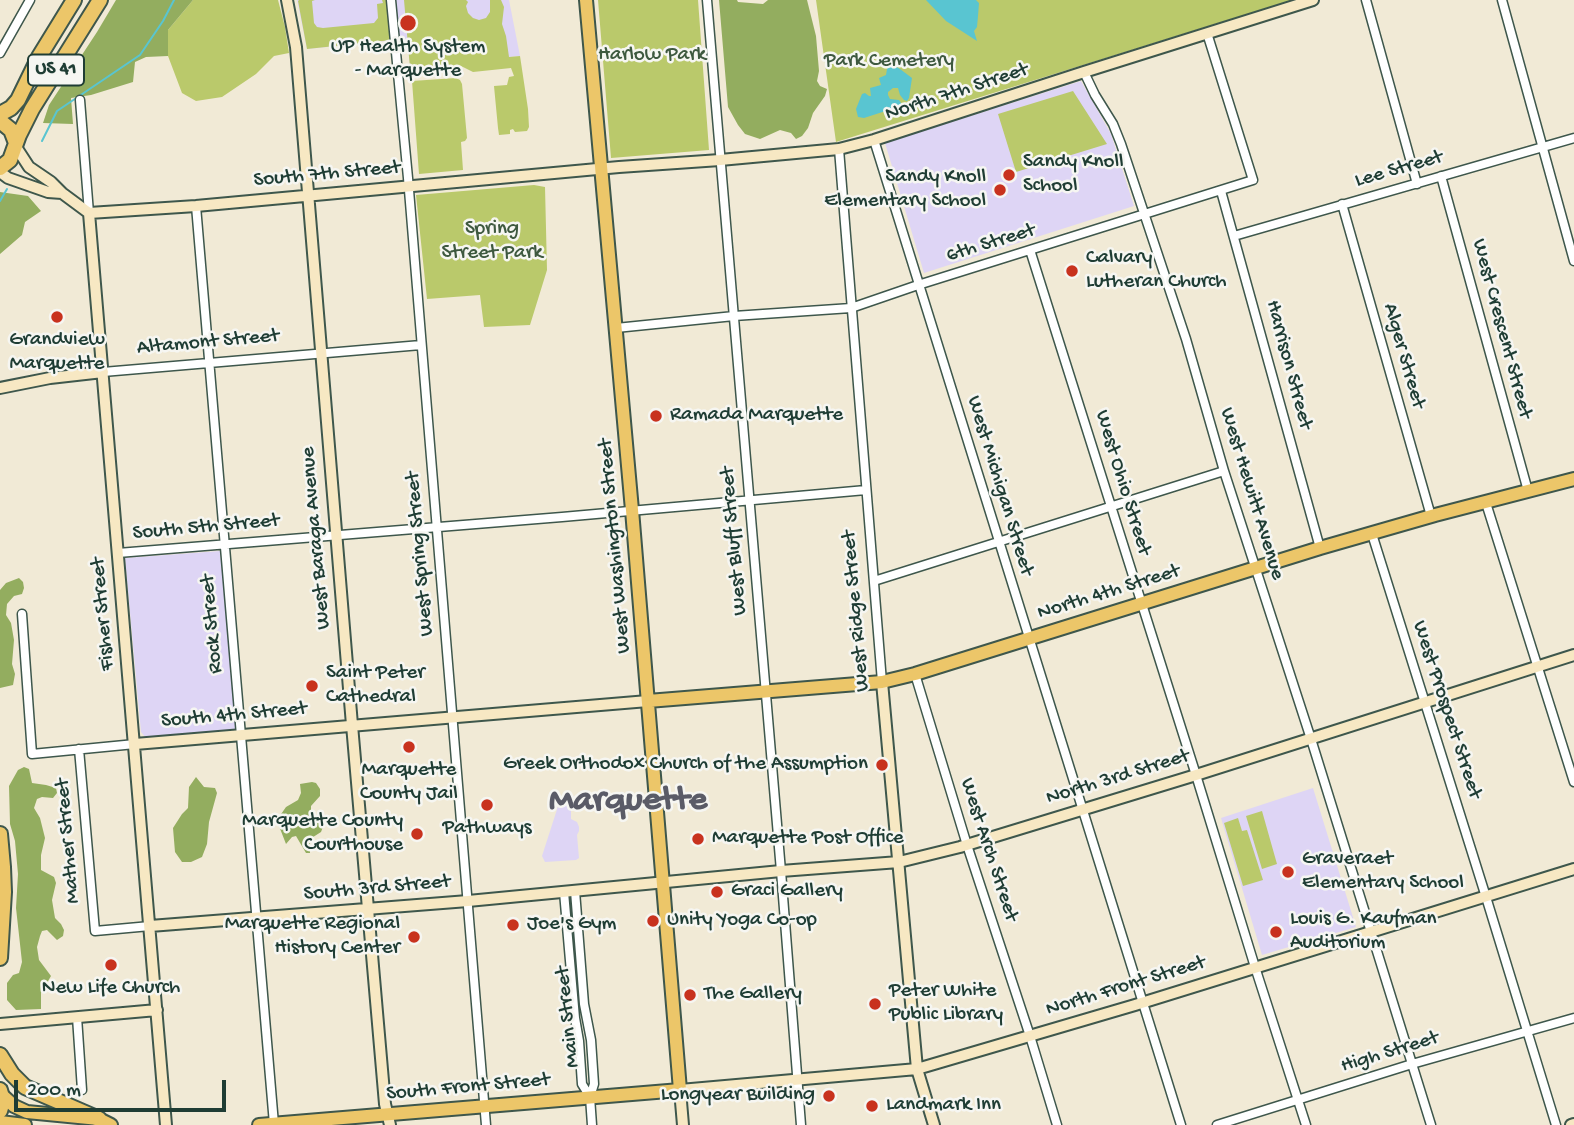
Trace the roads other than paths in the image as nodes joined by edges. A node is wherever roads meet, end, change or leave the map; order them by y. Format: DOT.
graph roads {
  1 [pos="30,0"];
  2 [pos="74,0"];
  3 [pos="100,0"];
  4 [pos="287,0"];
  5 [pos="391,0"];
  6 [pos="586,0"];
  7 [pos="707,0"];
  8 [pos="1313,0"];
  9 [pos="1366,0"];
  10 [pos="1502,0"];
  11 [pos="1207,33"];
  12 [pos="0,53"];
  13 [pos="1084,72"];
  14 [pos="80,100"];
  15 [pos="0,114"];
  16 [pos="0,121"];
  17 [pos="1574,138"];
  18 [pos="873,140"];
  19 [pos="16,145"];
  20 [pos="1542,147"];
  21 [pos="839,149"];
  22 [pos="720,160"];
  23 [pos="602,169"];
  24 [pos="0,170"];
  25 [pos="1441,176"];
  26 [pos="1417,184"];
  27 [pos="409,187"];
  28 [pos="1221,191"];
  29 [pos="62,193"];
  30 [pos="308,196"];
  31 [pos="1342,204"];
  32 [pos="196,206"];
  33 [pos="89,214"];
  34 [pos="1144,214"];
  35 [pos="1234,236"];
  36 [pos="1030,250"];
  37 [pos="1574,261"];
  38 [pos="918,285"];
  39 [pos="851,308"];
  40 [pos="734,316"];
  41 [pos="616,328"];
  42 [pos="421,345"];
  43 [pos="320,353"];
  44 [pos="209,363"];
  45 [pos="103,372"];
  46 [pos="0,388"];
  47 [pos="1224,471"];
  48 [pos="1574,478"];
  49 [pos="866,490"];
  50 [pos="1528,491"];
  51 [pos="749,501"];
  52 [pos="1486,503"];
  53 [pos="1111,506"];
  54 [pos="632,510"];
  55 [pos="1431,516"];
  56 [pos="437,527"];
  57 [pos="1372,534"];
  58 [pos="336,535"];
  59 [pos="998,541"];
  60 [pos="224,544"];
  61 [pos="1320,548"];
  62 [pos="118,553"];
  63 [pos="1255,568"];
  64 [pos="873,580"];
  65 [pos="1141,603"];
  66 [pos="22,614"];
  67 [pos="1028,638"];
  68 [pos="1574,655"];
  69 [pos="1538,666"];
  70 [pos="915,674"];
  71 [pos="882,682"];
  72 [pos="765,691"];
  73 [pos="648,701"];
  74 [pos="1424,702"];
  75 [pos="452,717"];
  76 [pos="352,725"];
  77 [pos="241,735"];
  78 [pos="1311,739"];
  79 [pos="135,744"];
  80 [pos="79,749"];
  81 [pos="1196,775"];
  82 [pos="1574,782"];
  83 [pos="1083,809"];
  84 [pos="0,834"];
  85 [pos="967,845"];
  86 [pos="899,862"];
  87 [pos="1574,869"];
  88 [pos="781,871"];
  89 [pos="663,883"];
  90 [pos="569,892"];
  91 [pos="1486,897"];
  92 [pos="468,901"];
  93 [pos="368,909"];
  94 [pos="257,918"];
  95 [pos="150,926"];
  96 [pos="95,931"];
  97 [pos="1371,932"];
  98 [pos="0,958"];
  99 [pos="1255,967"];
  100 [pos="1144,1003"];
  101 [pos="157,1010"];
  102 [pos="77,1017"];
  103 [pos="1574,1018"];
  104 [pos="0,1024"];
  105 [pos="1528,1031"];
  106 [pos="1030,1036"];
  107 [pos="0,1055"];
  108 [pos="1412,1064"];
  109 [pos="916,1069"];
  110 [pos="797,1080"];
  111 [pos="82,1090"];
  112 [pos="680,1090"];
  113 [pos="1,1093"];
  114 [pos="590,1097"];
  115 [pos="1298,1100"];
  116 [pos="485,1106"];
  117 [pos="0,1111"];
  118 [pos="389,1120"];
  119 [pos="0,1122"];
  120 [pos="105,1122"];
  121 [pos="274,1124"];
  122 [pos="25,1125"];
  123 [pos="166,1125"];
  124 [pos="259,1125"];
  125 [pos="486,1125"];
  126 [pos="592,1125"];
  127 [pos="683,1125"];
  128 [pos="801,1125"];
  129 [pos="934,1125"];
  130 [pos="1057,1125"];
  131 [pos="1181,1125"];
  132 [pos="1217,1125"];
  133 [pos="1306,1125"];
  134 [pos="1432,1125"];
  135 [pos="1556,1125"];
  1 -- 12 [label="street"];
  2 -- 15 [label="highway, US 41"];
  3 -- 19 [label="highway, US 41"];
  4 -- 30 [label="street, West Baraga Avenue"];
  5 -- 27 [label="street, West Spring Street"];
  6 -- 23 [label="main road, West Washington Street"];
  7 -- 22 [label="street, West Bluff Street"];
  8 -- 11 [label="street, North 7th Street"];
  9 -- 26 [label="street"];
  10 -- 20 [label="street"];
  11 -- 13 [label="street, North 7th Street"];
  11 -- 28 [label="street, 6th Street"];
  13 -- 18 [label="street, North 7th Street"];
  13 -- 34 [label="street, West Hewitt Avenue"];
  14 -- 33 [label="street, Fisher Street"];
  16 -- 19 [label="highway"];
  17 -- 20 [label="street, Lee Street"];
  18 -- 21 [label="street, North 7th Street"];
  18 -- 38 [label="street, West Michigan Street"];
  19 -- 24 [label="highway, US 41"];
  19 -- 29 [label="street"];
  20 -- 25 [label="street, Lee Street"];
  20 -- 37 [label="street"];
  21 -- 22 [label="street, North 7th Street"];
  21 -- 39 [label="street, West Ridge Street"];
  22 -- 23 [label="street, North 7th Street"];
  22 -- 40 [label="street, West Bluff Street"];
  23 -- 27 [label="street, South 7th Street"];
  23 -- 41 [label="main road, West Washington Street"];
  24 -- 29 [label="street"];
  25 -- 26 [label="street, Lee Street"];
  25 -- 50 [label="street, West Crescent Street"];
  26 -- 31 [label="street, Lee Street"];
  27 -- 30 [label="street, South 7th Street"];
  27 -- 42 [label="street, West Spring Street"];
  28 -- 34 [label="street, 6th Street"];
  28 -- 35 [label="street, Harrison Street"];
  29 -- 33 [label="street"];
  30 -- 32 [label="street, South 7th Street"];
  30 -- 43 [label="street, West Baraga Avenue"];
  31 -- 35 [label="street, Lee Street"];
  31 -- 55 [label="street, Alger Street"];
  32 -- 33 [label="street, South 7th Street"];
  32 -- 44 [label="street, Rock Street"];
  33 -- 45 [label="street, Fisher Street"];
  34 -- 36 [label="street, 6th Street"];
  34 -- 47 [label="street, West Hewitt Avenue"];
  35 -- 61 [label="street, Harrison Street"];
  36 -- 38 [label="street, 6th Street"];
  36 -- 53 [label="street, West Ohio Street"];
  38 -- 39 [label="street, 6th Street"];
  38 -- 59 [label="street, West Michigan Street"];
  39 -- 40 [label="street, 6th Street"];
  39 -- 49 [label="street, West Ridge Street"];
  40 -- 41 [label="street, 6th Street"];
  40 -- 51 [label="street, West Bluff Street"];
  41 -- 54 [label="main road, West Washington Street"];
  42 -- 43 [label="street, Altamont Street"];
  42 -- 56 [label="street, West Spring Street"];
  43 -- 44 [label="street, Altamont Street"];
  43 -- 58 [label="street, West Baraga Avenue"];
  44 -- 45 [label="street, Altamont Street"];
  44 -- 60 [label="street, Rock Street"];
  45 -- 46 [label="street, Altamont Street"];
  45 -- 62 [label="street, Fisher Street"];
  47 -- 53 [label="street"];
  47 -- 63 [label="street, West Hewitt Avenue"];
  48 -- 50 [label="main road, North 4th Street"];
  49 -- 51 [label="street, South 5th Street"];
  49 -- 64 [label="street, West Ridge Street"];
  50 -- 52 [label="main road, North 4th Street"];
  51 -- 54 [label="street, South 5th Street"];
  51 -- 72 [label="street, West Bluff Street"];
  52 -- 55 [label="main road, North 4th Street"];
  52 -- 69 [label="street"];
  53 -- 59 [label="street"];
  53 -- 65 [label="street, West Ohio Street"];
  54 -- 56 [label="street, South 5th Street"];
  54 -- 73 [label="main road, West Washington Street"];
  55 -- 57 [label="main road, North 4th Street"];
  56 -- 58 [label="street, South 5th Street"];
  56 -- 75 [label="street, West Spring Street"];
  57 -- 61 [label="main road, North 4th Street"];
  57 -- 74 [label="street, West Prospect Street"];
  58 -- 60 [label="street, South 5th Street"];
  58 -- 76 [label="street, West Baraga Avenue"];
  59 -- 64 [label="street"];
  59 -- 67 [label="street, West Michigan Street"];
  60 -- 62 [label="street, South 5th Street"];
  60 -- 77 [label="street, Rock Street"];
  61 -- 63 [label="main road, North 4th Street"];
  62 -- 79 [label="street, Fisher Street"];
  63 -- 65 [label="main road, North 4th Street"];
  63 -- 78 [label="street, West Hewitt Avenue"];
  64 -- 71 [label="street, West Ridge Street"];
  65 -- 67 [label="main road, North 4th Street"];
  65 -- 81 [label="street, West Ohio Street"];
  66 -- 80 [label="street, South 4th Street"];
  67 -- 70 [label="main road, North 4th Street"];
  67 -- 83 [label="street, West Michigan Street"];
  68 -- 69 [label="street, North 3rd Street"];
  69 -- 74 [label="street, North 3rd Street"];
  69 -- 82 [label="street"];
  70 -- 71 [label="main road, North 4th Street"];
  70 -- 85 [label="street, West Arch Street"];
  71 -- 72 [label="main road, North 4th Street"];
  71 -- 86 [label="street, West Ridge Street"];
  72 -- 73 [label="main road, North 4th Street"];
  72 -- 88 [label="street, West Bluff Street"];
  73 -- 75 [label="street, South 4th Street"];
  73 -- 89 [label="main road, West Washington Street"];
  74 -- 78 [label="street, North 3rd Street"];
  74 -- 91 [label="street, West Prospect Street"];
  75 -- 76 [label="street, South 4th Street"];
  75 -- 92 [label="street, West Spring Street"];
  76 -- 77 [label="street, South 4th Street"];
  76 -- 93 [label="street, West Baraga Avenue"];
  77 -- 79 [label="street, South 4th Street"];
  77 -- 94 [label="street, Rock Street"];
  78 -- 81 [label="street, North 3rd Street"];
  78 -- 97 [label="street, West Hewitt Avenue"];
  79 -- 80 [label="street, South 4th Street"];
  79 -- 95 [label="street, Fisher Street"];
  80 -- 96 [label="street, Mather Street"];
  81 -- 83 [label="street, North 3rd Street"];
  81 -- 99 [label="street, West Ohio Street"];
  83 -- 85 [label="street, North 3rd Street"];
  83 -- 100 [label="street, West Michigan Street"];
  84 -- 98 [label="highway"];
  85 -- 86 [label="street, North 3rd Street"];
  85 -- 106 [label="street, West Arch Street"];
  86 -- 88 [label="street, North 3rd Street"];
  86 -- 109 [label="street, West Ridge Street"];
  87 -- 91 [label="street, North Front Street"];
  88 -- 89 [label="street, North 3rd Street"];
  88 -- 110 [label="street, West Bluff Street"];
  89 -- 90 [label="street, South 3rd Street"];
  89 -- 112 [label="main road, West Washington Street"];
  90 -- 92 [label="street, South 3rd Street"];
  90 -- 114 [label="street, Main Street"];
  91 -- 97 [label="street, North Front Street"];
  91 -- 105 [label="street, West Prospect Street"];
  92 -- 93 [label="street, South 3rd Street"];
  92 -- 116 [label="street, West Spring Street"];
  93 -- 94 [label="street, South 3rd Street"];
  93 -- 118 [label="street, West Baraga Avenue"];
  94 -- 95 [label="street, South 3rd Street"];
  94 -- 121 [label="street, Rock Street"];
  95 -- 96 [label="street, South 3rd Street"];
  95 -- 101 [label="street, Fisher Street"];
  97 -- 99 [label="street, North Front Street"];
  97 -- 108 [label="street, West Hewitt Avenue"];
  99 -- 100 [label="street, North Front Street"];
  99 -- 115 [label="street, West Ohio Street"];
  100 -- 106 [label="street, North Front Street"];
  100 -- 131 [label="street, West Michigan Street"];
  101 -- 102 [label="street"];
  101 -- 123 [label="street, Fisher Street"];
  102 -- 104 [label="street"];
  102 -- 111 [label="street"];
  103 -- 105 [label="street, High Street"];
  105 -- 108 [label="street, High Street"];
  105 -- 135 [label="street, West Prospect Street"];
  106 -- 109 [label="street, North Front Street"];
  106 -- 130 [label="street, West Arch Street"];
  107 -- 120 [label="highway"];
  108 -- 115 [label="street, High Street"];
  108 -- 134 [label="street, West Hewitt Avenue"];
  109 -- 110 [label="street, North Front Street"];
  109 -- 129 [label="street, West Ridge Street"];
  110 -- 112 [label="street, North Front Street"];
  110 -- 128 [label="street, West Bluff Street"];
  112 -- 114 [label="main road, South Front Street"];
  112 -- 127 [label="street"];
  113 -- 117 [label="highway"];
  113 -- 120 [label="main road"];
  114 -- 116 [label="main road, South Front Street"];
  114 -- 126 [label="street, Main Street"];
  115 -- 132 [label="street, High Street"];
  115 -- 133 [label="street, West Ohio Street"];
  116 -- 118 [label="main road, South Front Street"];
  116 -- 125 [label="street, West Spring Street"];
  118 -- 121 [label="main road, South Front Street"];
  119 -- 122 [label="main road"];
  121 -- 124 [label="main road, South Front Street"];
}
